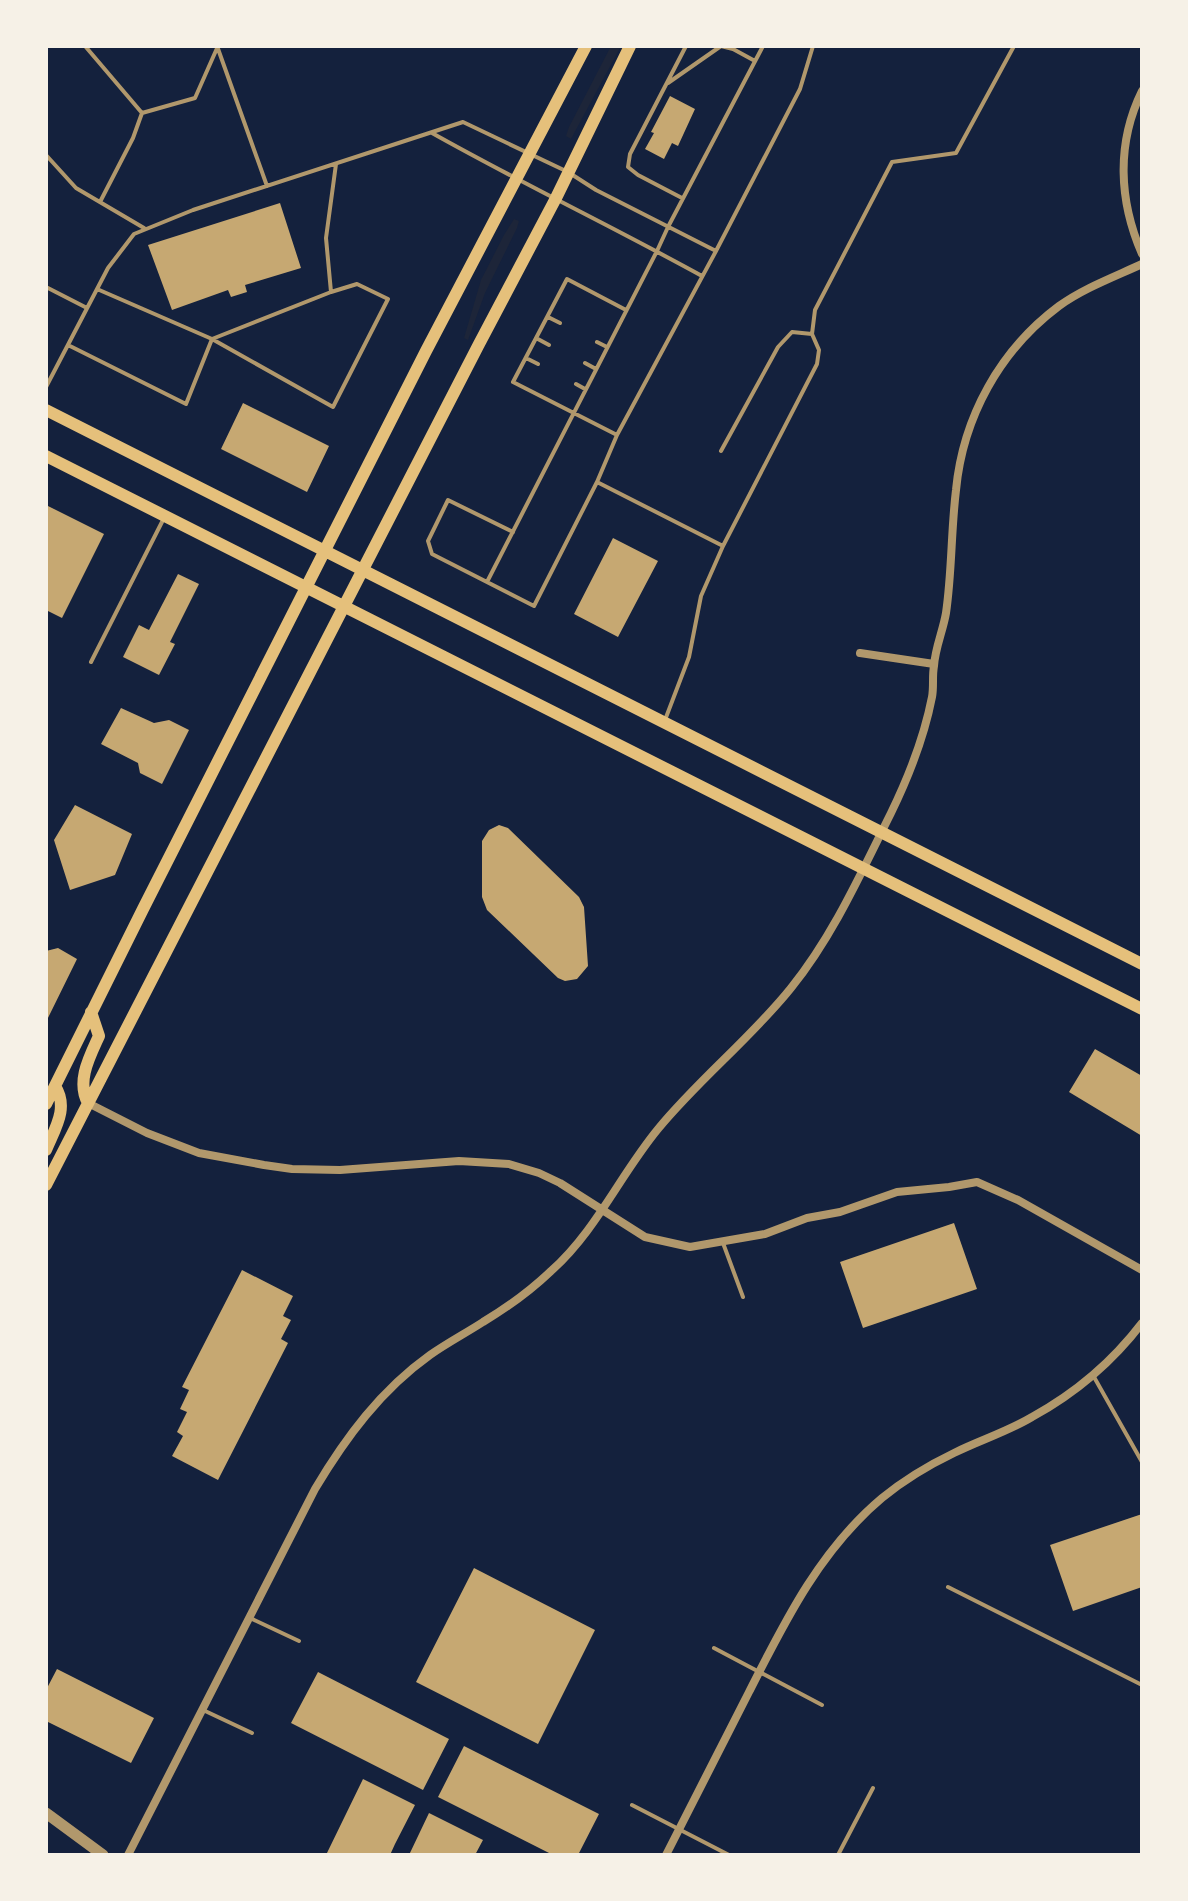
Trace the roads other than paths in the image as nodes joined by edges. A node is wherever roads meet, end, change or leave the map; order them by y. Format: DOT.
graph roads {
  1 [pos="85,46"];
  2 [pos="218,46"];
  3 [pos="586,46"];
  4 [pos="630,46"];
  5 [pos="686,46"];
  6 [pos="763,46"];
  7 [pos="813,46"];
  8 [pos="1014,46"];
  9 [pos="755,61"];
  10 [pos="667,83"];
  11 [pos="1142,91"];
  12 [pos="142,113"];
  13 [pos="432,133"];
  14 [pos="530,153"];
  15 [pos="46,155"];
  16 [pos="336,164"];
  17 [pos="568,172"];
  18 [pos="516,179"];
  19 [pos="267,186"];
  20 [pos="556,198"];
  21 [pos="683,198"];
  22 [pos="100,202"];
  23 [pos="668,227"];
  24 [pos="144,228"];
  25 [pos="657,251"];
  26 [pos="716,251"];
  27 [pos="1142,254"];
  28 [pos="1142,264"];
  29 [pos="702,276"];
  30 [pos="46,287"];
  31 [pos="97,289"];
  32 [pos="331,292"];
  33 [pos="87,308"];
  34 [pos="626,310"];
  35 [pos="547,316"];
  36 [pos="560,323"];
  37 [pos="812,334"];
  38 [pos="536,338"];
  39 [pos="212,339"];
  40 [pos="597,342"];
  41 [pos="68,345"];
  42 [pos="549,345"];
  43 [pos="607,347"];
  44 [pos="526,358"];
  45 [pos="585,363"];
  46 [pos="538,364"];
  47 [pos="596,369"];
  48 [pos="576,384"];
  49 [pos="46,387"];
  50 [pos="585,389"];
  51 [pos="46,410"];
  52 [pos="573,413"];
  53 [pos="617,435"];
  54 [pos="721,451"];
  55 [pos="46,456"];
  56 [pos="597,482"];
  57 [pos="165,516"];
  58 [pos="513,532"];
  59 [pos="723,546"];
  60 [pos="325,550"];
  61 [pos="364,570"];
  62 [pos="487,582"];
  63 [pos="306,587"];
  64 [pos="345,607"];
  65 [pos="860,653"];
  66 [pos="91,662"];
  67 [pos="934,664"];
  68 [pos="664,722"];
  69 [pos="881,833"];
  70 [pos="863,868"];
  71 [pos="1142,964"];
  72 [pos="1142,1009"];
  73 [pos="91,1012"];
  74 [pos="50,1084"];
  75 [pos="88,1103"];
  76 [pos="46,1104"];
  77 [pos="46,1150"];
  78 [pos="47,1179"];
  79 [pos="603,1209"];
  80 [pos="723,1241"];
  81 [pos="1142,1270"];
  82 [pos="743,1297"];
  83 [pos="1142,1323"];
  84 [pos="1093,1374"];
  85 [pos="1142,1462"];
  86 [pos="948,1587"];
  87 [pos="249,1617"];
  88 [pos="299,1641"];
  89 [pos="714,1648"];
  90 [pos="760,1671"];
  91 [pos="1142,1685"];
  92 [pos="822,1705"];
  93 [pos="202,1709"];
  94 [pos="252,1733"];
  95 [pos="873,1788"];
  96 [pos="632,1805"];
  97 [pos="46,1813"];
  98 [pos="679,1830"];
  99 [pos="103,1855"];
  100 [pos="128,1855"];
  101 [pos="666,1855"];
  102 [pos="729,1855"];
  103 [pos="838,1855"];
  1 -- 12 [label="lane"];
  2 -- 12 [label="lane"];
  2 -- 19 [label="lane"];
  3 -- 14 [label="main road"];
  4 -- 17 [label="main road"];
  5 -- 10 [label="lane"];
  6 -- 9 [label="lane"];
  7 -- 26 [label="lane"];
  8 -- 37 [label="lane"];
  9 -- 10 [label="lane"];
  9 -- 21 [label="lane"];
  10 -- 21 [label="lane"];
  11 -- 27 [label="street"];
  12 -- 22 [label="lane"];
  13 -- 14 [label="lane"];
  13 -- 16 [label="lane"];
  13 -- 18 [label="lane"];
  14 -- 17 [label="lane"];
  14 -- 18 [label="main road"];
  15 -- 22 [label="lane"];
  16 -- 19 [label="lane"];
  16 -- 32 [label="lane"];
  17 -- 20 [label="main road"];
  17 -- 23 [label="lane"];
  18 -- 20 [label="lane"];
  18 -- 60 [label="main road"];
  19 -- 24 [label="lane"];
  20 -- 25 [label="lane"];
  20 -- 61 [label="main road"];
  21 -- 23 [label="lane"];
  22 -- 24 [label="lane"];
  23 -- 25 [label="lane"];
  23 -- 26 [label="lane"];
  24 -- 31 [label="lane"];
  25 -- 29 [label="lane"];
  25 -- 34 [label="lane"];
  26 -- 29 [label="lane"];
  28 -- 67 [label="street"];
  29 -- 53 [label="lane"];
  30 -- 33 [label="lane"];
  31 -- 33 [label="lane"];
  31 -- 39 [label="lane"];
  32 -- 39 [label="lane"];
  32 -- 39 [label="lane"];
  33 -- 41 [label="lane"];
  34 -- 35 [label="lane"];
  34 -- 43 [label="lane"];
  35 -- 36 [label="lane"];
  35 -- 38 [label="lane"];
  37 -- 54 [label="lane"];
  37 -- 59 [label="lane"];
  38 -- 42 [label="lane"];
  38 -- 44 [label="lane"];
  39 -- 41 [label="lane"];
  40 -- 43 [label="lane"];
  41 -- 49 [label="lane"];
  43 -- 47 [label="lane"];
  44 -- 46 [label="lane"];
  44 -- 52 [label="lane"];
  45 -- 47 [label="lane"];
  47 -- 50 [label="lane"];
  48 -- 50 [label="lane"];
  50 -- 52 [label="lane"];
  51 -- 60 [label="main road"];
  52 -- 53 [label="lane"];
  52 -- 58 [label="lane"];
  53 -- 56 [label="lane"];
  55 -- 57 [label="main road"];
  56 -- 59 [label="lane"];
  56 -- 62 [label="lane"];
  57 -- 63 [label="main road"];
  57 -- 66 [label="lane"];
  58 -- 62 [label="lane"];
  58 -- 62 [label="lane"];
  59 -- 68 [label="lane"];
  60 -- 61 [label="main road"];
  60 -- 63 [label="main road"];
  61 -- 64 [label="main road"];
  61 -- 68 [label="main road"];
  63 -- 64 [label="main road"];
  63 -- 73 [label="main road"];
  64 -- 70 [label="main road"];
  64 -- 75 [label="main road"];
  65 -- 67 [label="street"];
  67 -- 69 [label="street"];
  68 -- 69 [label="main road"];
  69 -- 70 [label="street"];
  69 -- 71 [label="main road"];
  70 -- 72 [label="main road"];
  70 -- 79 [label="street"];
  73 -- 74 [label="main road"];
  73 -- 75 [label="main road"];
  74 -- 76 [label="main road"];
  74 -- 77 [label="main road"];
  75 -- 78 [label="main road"];
  75 -- 79 [label="street"];
  79 -- 80 [label="street"];
  79 -- 87 [label="street"];
  80 -- 81 [label="street"];
  80 -- 82 [label="lane"];
  83 -- 84 [label="street"];
  84 -- 85 [label="lane"];
  84 -- 90 [label="street"];
  86 -- 91 [label="lane"];
  87 -- 88 [label="lane"];
  87 -- 93 [label="street"];
  89 -- 90 [label="lane"];
  90 -- 92 [label="lane"];
  90 -- 98 [label="street"];
  93 -- 94 [label="lane"];
  93 -- 100 [label="street"];
  95 -- 103 [label="lane"];
  96 -- 98 [label="lane"];
  97 -- 99 [label="street"];
  98 -- 101 [label="street"];
  98 -- 102 [label="lane"];
}
